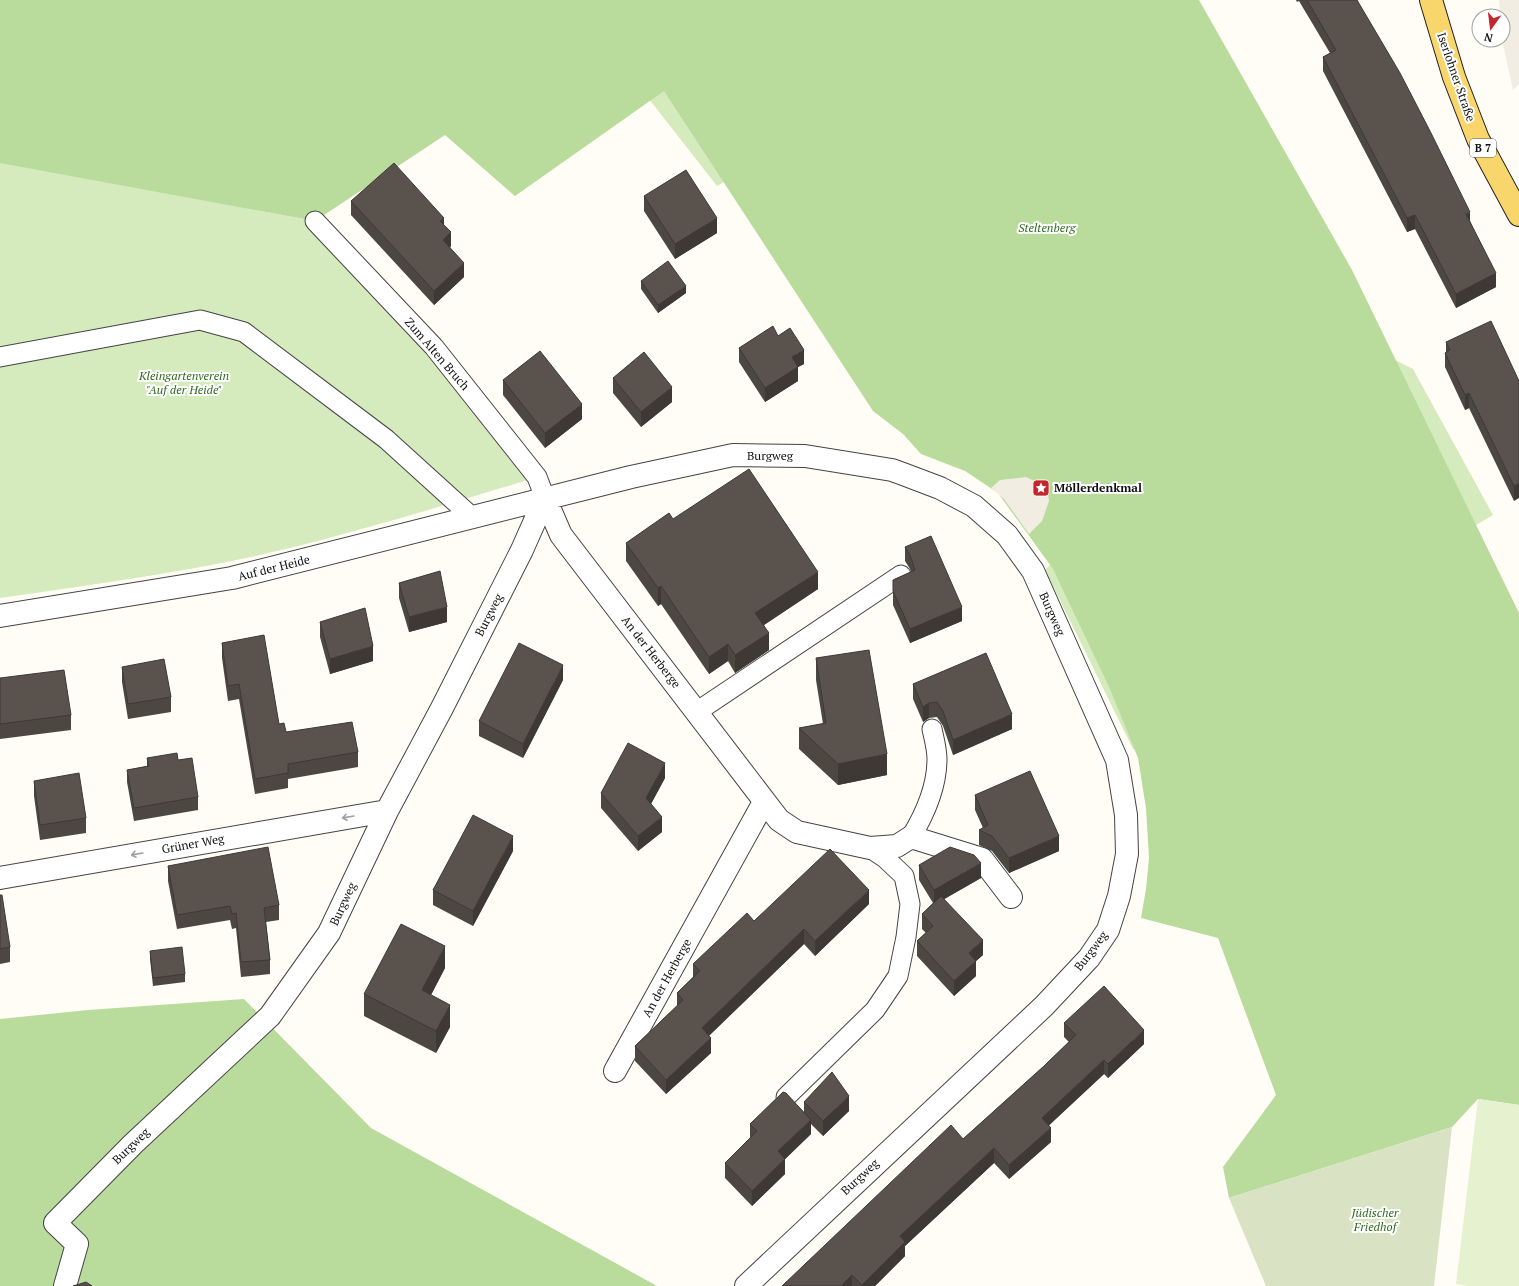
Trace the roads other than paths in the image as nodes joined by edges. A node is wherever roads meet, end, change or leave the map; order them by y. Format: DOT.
graph roads {
  1 [pos="1431,0"];
  2 [pos="1519,215"];
  3 [pos="315,222"];
  4 [pos="0,357"];
  5 [pos="545,498"];
  6 [pos="472,517"];
  7 [pos="901,575"];
  8 [pos="0,616"];
  9 [pos="698,711"];
  10 [pos="932,729"];
  11 [pos="764,802"];
  12 [pos="387,811"];
  13 [pos="911,837"];
  14 [pos="870,848"];
  15 [pos="0,878"];
  16 [pos="1011,897"];
  17 [pos="616,1071"];
  18 [pos="786,1097"];
  19 [pos="65,1286"];
  20 [pos="746,1286"];
  1 -- 2 [label="main road, Iserlohner Straße / B 7"];
  3 -- 5 [label="lane, Zum Alten Bruch"];
  4 -- 6 [label="lane"];
  5 -- 6 [label="street, Auf der Heide"];
  5 -- 9 [label="street, An der Herberge"];
  5 -- 12 [label="street, Burgweg"];
  5 -- 20 [label="street, Burgweg"];
  6 -- 8 [label="street, Auf der Heide"];
  7 -- 9 [label="lane"];
  9 -- 11 [label="street, An der Herberge"];
  10 -- 13 [label="lane"];
  11 -- 14 [label="street, An der Herberge"];
  11 -- 17 [label="street, An der Herberge"];
  12 -- 15 [label="street, Grüner Weg, one-way"];
  12 -- 19 [label="street, Burgweg"];
  13 -- 14 [label="street, An der Herberge"];
  13 -- 16 [label="street"];
  14 -- 18 [label="lane"];
}
